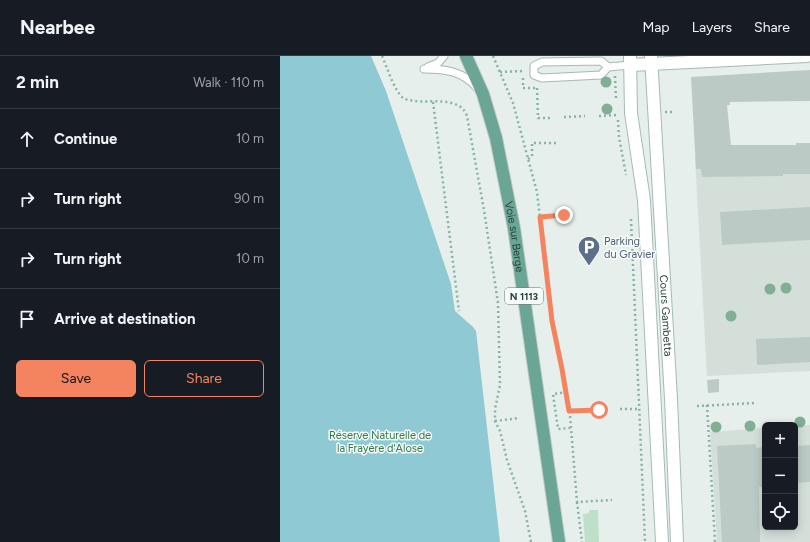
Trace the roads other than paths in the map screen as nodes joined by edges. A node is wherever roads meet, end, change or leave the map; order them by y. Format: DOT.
graph roads {
  1 [pos="444,56"];
  2 [pos="466,56"];
  3 [pos="807,56"];
  4 [pos="651,60"];
  5 [pos="631,61"];
  6 [pos="611,66"];
  7 [pos="483,94"];
  8 [pos="558,542"];
  9 [pos="662,542"];
  10 [pos="677,542"];
  1 -- 7 [label="lane"];
  2 -- 7 [label="main road, Voie sur Berge / N 1113"];
  3 -- 4 [label="main road"];
  4 -- 5 [label="main road"];
  4 -- 10 [label="main road, Cours Gambetta"];
  5 -- 6 [label="lane"];
  5 -- 9 [label="main road, Cours Gambetta"];
  6 -- 6 [label="lane"];
  7 -- 8 [label="main road, Voie sur Berge / N 1113"];
}
